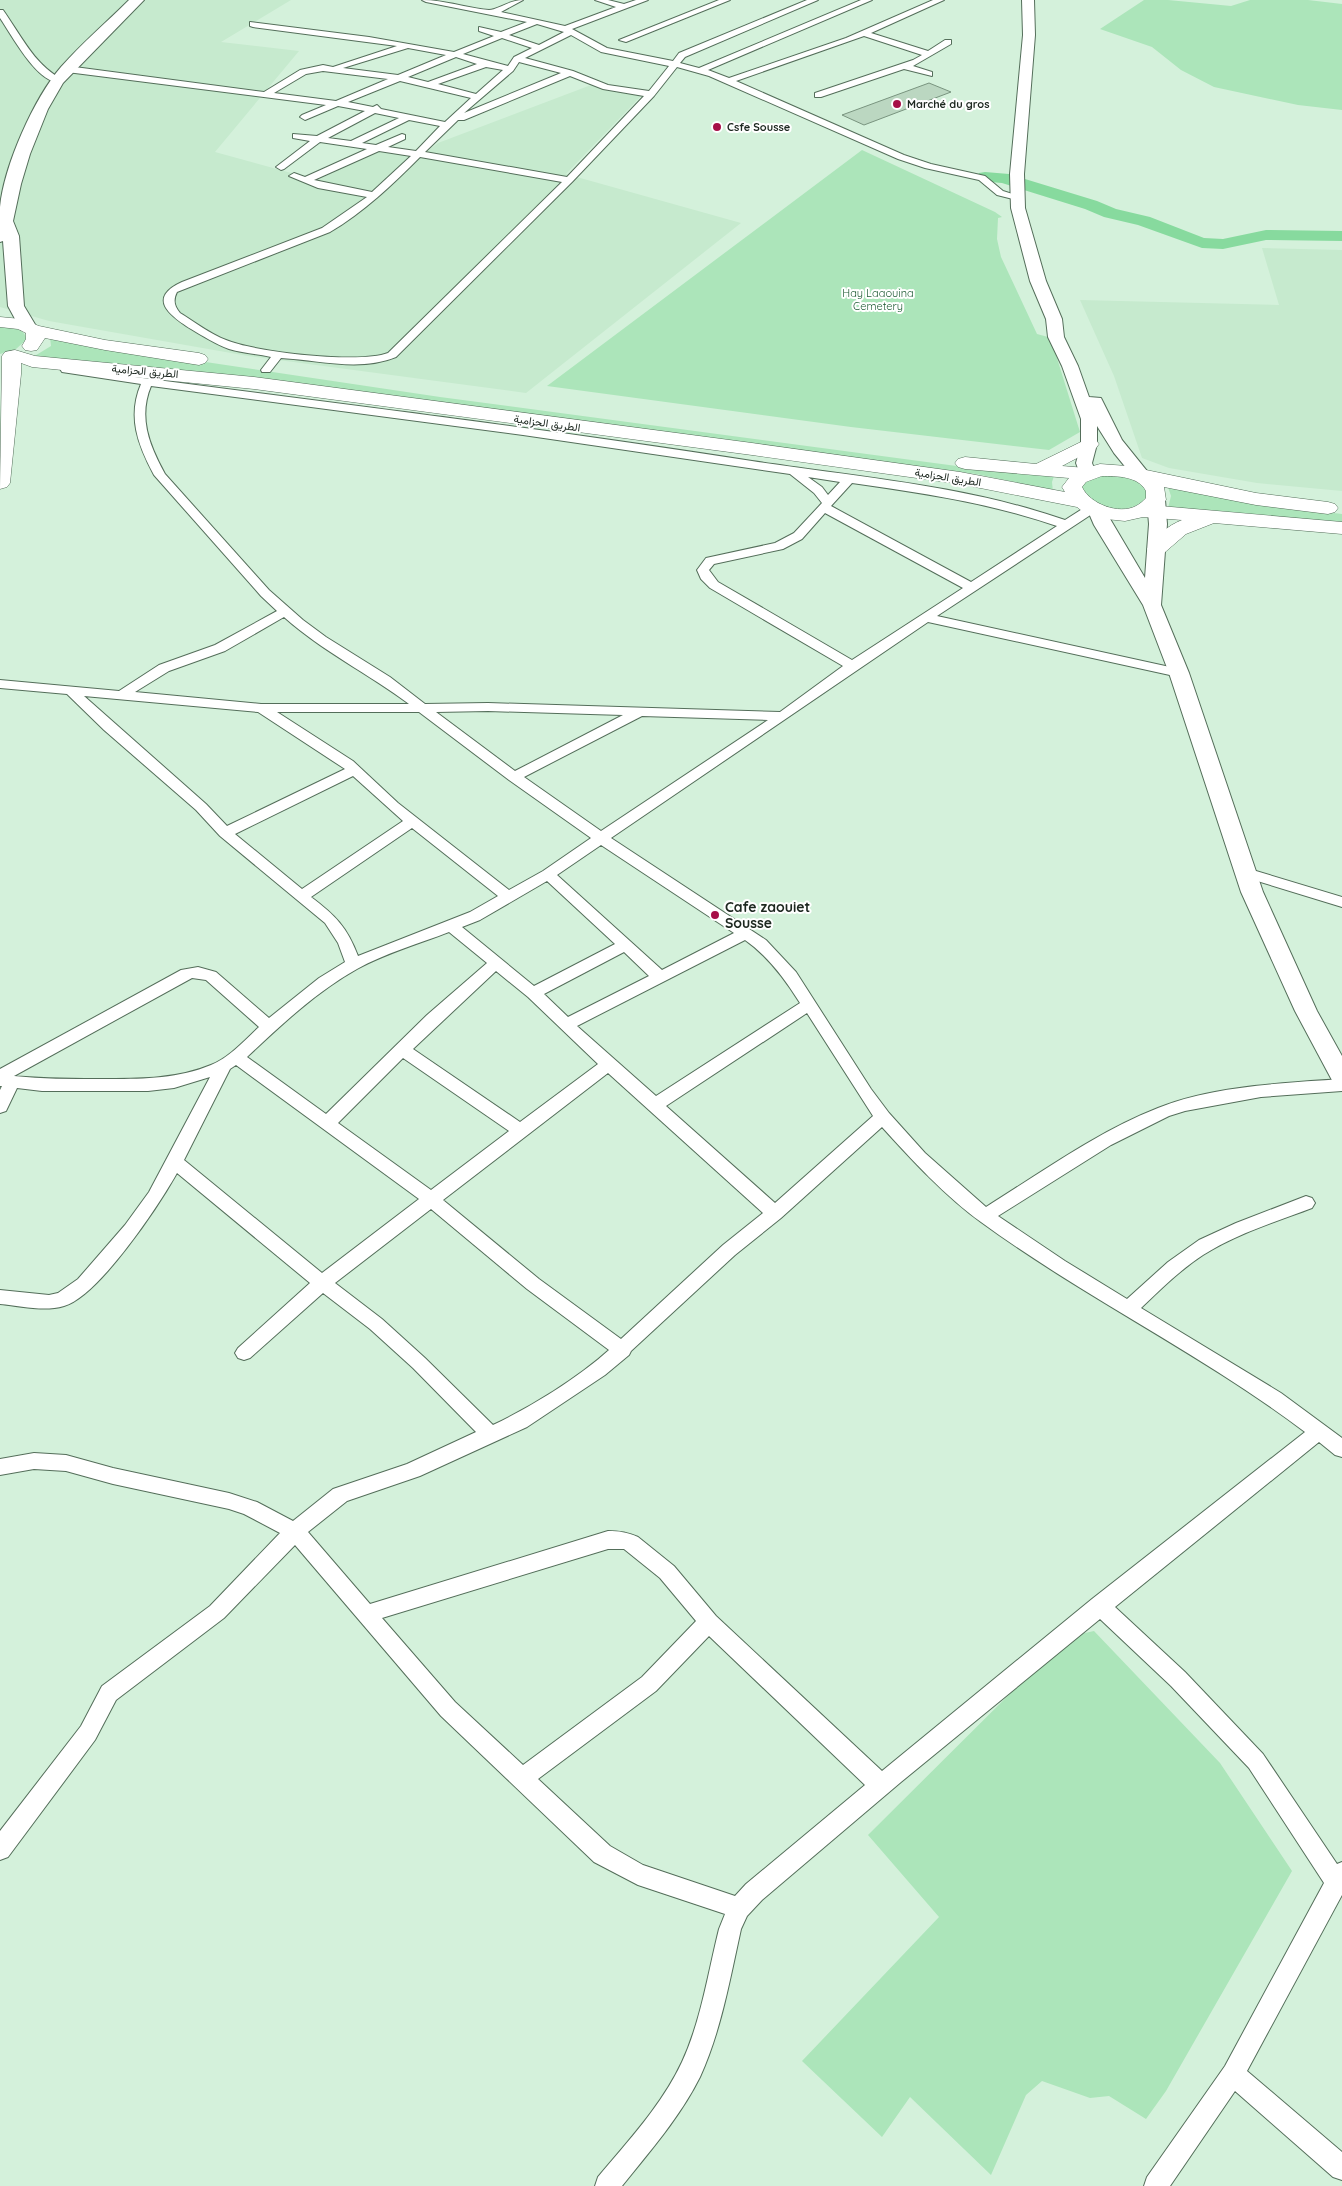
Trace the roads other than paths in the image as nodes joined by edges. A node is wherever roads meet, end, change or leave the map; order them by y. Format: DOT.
graph roads {
  1 [pos="137,0"];
  2 [pos="426,0"];
  3 [pos="474,0"];
  4 [pos="519,0"];
  5 [pos="599,0"];
  6 [pos="644,0"];
  7 [pos="726,0"];
  8 [pos="814,0"];
  9 [pos="868,0"];
  10 [pos="940,0"];
  11 [pos="1026,2"];
  12 [pos="624,7"];
  13 [pos="468,9"];
  14 [pos="0,12"];
  15 [pos="492,13"];
  16 [pos="536,21"];
  17 [pos="253,24"];
  18 [pos="482,29"];
  19 [pos="568,31"];
  20 [pos="865,34"];
  21 [pos="502,36"];
  22 [pos="623,40"];
  23 [pos="948,42"];
  24 [pos="410,45"];
  25 [pos="540,48"];
  26 [pos="459,54"];
  27 [pos="929,54"];
  28 [pos="517,59"];
  29 [pos="486,64"];
  30 [pos="675,64"];
  31 [pos="904,66"];
  32 [pos="332,68"];
  33 [pos="510,69"];
  34 [pos="701,70"];
  35 [pos="570,73"];
  36 [pos="62,74"];
  37 [pos="929,74"];
  38 [pos="400,78"];
  39 [pos="729,81"];
  40 [pos="428,85"];
  41 [pos="266,94"];
  42 [pos="651,94"];
  43 [pos="818,95"];
  44 [pos="478,97"];
  45 [pos="336,103"];
  46 [pos="387,105"];
  47 [pos="372,109"];
  48 [pos="305,117"];
  49 [pos="408,117"];
  50 [pos="448,124"];
  51 [pos="296,136"];
  52 [pos="402,137"];
  53 [pos="319,139"];
  54 [pos="353,144"];
  55 [pos="379,148"];
  56 [pos="419,154"];
  57 [pos="281,167"];
  58 [pos="294,176"];
  59 [pos="306,180"];
  60 [pos="569,180"];
  61 [pos="373,195"];
  62 [pos="1017,196"];
  63 [pos="3,229"];
  64 [pos="1054,319"];
  65 [pos="1,322"];
  66 [pos="30,328"];
  67 [pos="278,355"];
  68 [pos="9,357"];
  69 [pos="58,363"];
  70 [pos="266,370"];
  71 [pos="11,382"];
  72 [pos="147,382"];
  73 [pos="1089,444"];
  74 [pos="1041,469"];
  75 [pos="793,471"];
  76 [pos="1086,473"];
  77 [pos="1143,477"];
  78 [pos="850,478"];
  79 [pos="0,484"];
  80 [pos="826,505"];
  81 [pos="1089,507"];
  82 [pos="1152,508"];
  83 [pos="1342,510"];
  84 [pos="1222,517"];
  85 [pos="1067,525"];
  86 [pos="1342,528"];
  87 [pos="1157,549"];
  88 [pos="971,587"];
  89 [pos="1152,605"];
  90 [pos="285,612"];
  91 [pos="926,617"];
  92 [pos="852,666"];
  93 [pos="1179,673"];
  94 [pos="0,684"];
  95 [pos="71,691"];
  96 [pos="120,696"];
  97 [pos="261,708"];
  98 [pos="423,709"];
  99 [pos="639,712"];
  100 [pos="784,716"];
  101 [pos="355,770"];
  102 [pos="514,776"];
  103 [pos="412,822"];
  104 [pos="225,833"];
  105 [pos="601,838"];
  106 [pos="1246,873"];
  107 [pos="548,874"];
  108 [pos="302,896"];
  109 [pos="509,897"];
  110 [pos="1342,902"];
  111 [pos="452,926"];
  112 [pos="746,933"];
  113 [pos="626,945"];
  114 [pos="497,962"];
  115 [pos="353,964"];
  116 [pos="659,976"];
  117 [pos="533,993"];
  118 [pos="809,1004"];
  119 [pos="565,1025"];
  120 [pos="269,1027"];
  121 [pos="403,1050"];
  122 [pos="230,1061"];
  123 [pos="608,1064"];
  124 [pos="1342,1078"];
  125 [pos="4,1079"];
  126 [pos="1342,1085"];
  127 [pos="656,1105"];
  128 [pos="0,1107"];
  129 [pos="883,1117"];
  130 [pos="328,1123"];
  131 [pos="521,1131"];
  132 [pos="175,1162"];
  133 [pos="432,1200"];
  134 [pos="1306,1204"];
  135 [pos="775,1213"];
  136 [pos="986,1216"];
  137 [pos="322,1283"];
  138 [pos="0,1297"];
  139 [pos="1128,1309"];
  140 [pos="623,1350"];
  141 [pos="244,1353"];
  142 [pos="1320,1431"];
  143 [pos="490,1434"];
  144 [pos="1342,1449"];
  145 [pos="0,1467"];
  146 [pos="295,1531"];
  147 [pos="1099,1605"];
  148 [pos="366,1614"];
  149 [pos="709,1622"];
  150 [pos="521,1778"];
  151 [pos="880,1784"];
  152 [pos="0,1849"];
  153 [pos="1339,1878"];
  154 [pos="739,1908"];
  155 [pos="1233,2074"];
  156 [pos="1342,2168"];
  157 [pos="607,2186"];
  158 [pos="1156,2186"];
  1 -- 36 [label="main road"];
  2 -- 13 [label="street"];
  3 -- 13 [label="street"];
  4 -- 15 [label="street"];
  5 -- 12 [label="street"];
  6 -- 12 [label="street"];
  7 -- 22 [label="street"];
  8 -- 30 [label="street"];
  9 -- 34 [label="street"];
  10 -- 20 [label="street"];
  11 -- 62 [label="main road"];
  12 -- 19 [label="street"];
  13 -- 15 [label="street"];
  14 -- 36 [label="street"];
  15 -- 16 [label="street"];
  16 -- 19 [label="street"];
  16 -- 21 [label="street"];
  17 -- 24 [label="street"];
  18 -- 21 [label="street"];
  19 -- 25 [label="street"];
  19 -- 30 [label="street"];
  20 -- 27 [label="street"];
  20 -- 39 [label="street"];
  21 -- 25 [label="street"];
  21 -- 26 [label="street"];
  23 -- 27 [label="street"];
  24 -- 26 [label="street"];
  24 -- 32 [label="street"];
  25 -- 28 [label="street"];
  26 -- 29 [label="street"];
  26 -- 38 [label="street"];
  27 -- 31 [label="street"];
  28 -- 33 [label="street"];
  28 -- 35 [label="street"];
  29 -- 33 [label="street"];
  29 -- 40 [label="street"];
  30 -- 34 [label="street"];
  30 -- 42 [label="street"];
  31 -- 37 [label="street"];
  31 -- 43 [label="street"];
  32 -- 38 [label="street"];
  32 -- 41 [label="street"];
  33 -- 44 [label="street"];
  34 -- 39 [label="street"];
  35 -- 42 [label="street"];
  35 -- 50 [label="street"];
  36 -- 41 [label="street"];
  36 -- 63 [label="main road"];
  38 -- 40 [label="street"];
  38 -- 45 [label="street"];
  39 -- 62 [label="street"];
  40 -- 44 [label="street"];
  41 -- 45 [label="street"];
  42 -- 60 [label="street"];
  44 -- 50 [label="street"];
  45 -- 47 [label="street"];
  45 -- 48 [label="street"];
  46 -- 47 [label="street"];
  47 -- 49 [label="street"];
  47 -- 53 [label="street"];
  49 -- 50 [label="street"];
  49 -- 54 [label="street"];
  50 -- 56 [label="street"];
  51 -- 53 [label="street"];
  52 -- 55 [label="street"];
  53 -- 54 [label="street"];
  53 -- 57 [label="street"];
  54 -- 55 [label="street"];
  55 -- 56 [label="street"];
  55 -- 59 [label="street"];
  56 -- 60 [label="street"];
  56 -- 61 [label="street"];
  58 -- 59 [label="street"];
  59 -- 61 [label="street"];
  60 -- 67 [label="street"];
  61 -- 67 [label="street"];
  62 -- 64 [label="main road"];
  63 -- 66 [label="main road"];
  64 -- 73 [label="main road"];
  64 -- 77 [label="main road"];
  65 -- 66 [label="highway, الطريق الحزامية"];
  66 -- 68 [label="highway"];
  66 -- 70 [label="highway, الطريق الحزامية"];
  67 -- 70 [label="street"];
  68 -- 69 [label="highway, الطريق الحزامية"];
  68 -- 71 [label="highway"];
  69 -- 71 [label="highway"];
  69 -- 72 [label="street"];
  69 -- 81 [label="highway, الطريق الحزامية"];
  70 -- 74 [label="highway, الطريق الحزامية"];
  71 -- 79 [label="highway"];
  72 -- 75 [label="street"];
  72 -- 90 [label="street"];
  73 -- 74 [label="highway"];
  73 -- 76 [label="main road"];
  74 -- 76 [label="highway, الطريق الحزامية"];
  75 -- 78 [label="street"];
  75 -- 80 [label="street"];
  76 -- 77 [label="highway, الطريق الحزامية"];
  76 -- 81 [label="highway"];
  77 -- 82 [label="highway"];
  77 -- 83 [label="highway, الطريق الحزامية"];
  78 -- 80 [label="street"];
  78 -- 85 [label="street"];
  80 -- 88 [label="street"];
  80 -- 92 [label="street"];
  81 -- 82 [label="highway, الطريق الحزامية"];
  81 -- 85 [label="street"];
  81 -- 89 [label="main road"];
  82 -- 84 [label="highway, الطريق الحزامية"];
  82 -- 87 [label="main road"];
  84 -- 86 [label="highway, الطريق الحزامية"];
  84 -- 87 [label="highway"];
  85 -- 88 [label="street"];
  87 -- 89 [label="main road"];
  88 -- 91 [label="street"];
  89 -- 93 [label="main road"];
  90 -- 96 [label="street"];
  90 -- 98 [label="street"];
  91 -- 92 [label="street"];
  91 -- 93 [label="street"];
  92 -- 100 [label="street"];
  93 -- 106 [label="main road"];
  94 -- 95 [label="street"];
  95 -- 96 [label="street"];
  95 -- 104 [label="street"];
  96 -- 97 [label="street"];
  97 -- 98 [label="street"];
  97 -- 101 [label="street"];
  98 -- 99 [label="street"];
  98 -- 102 [label="street"];
  99 -- 100 [label="street"];
  99 -- 102 [label="street"];
  100 -- 105 [label="street"];
  101 -- 103 [label="street"];
  101 -- 104 [label="street"];
  102 -- 105 [label="street"];
  103 -- 108 [label="street"];
  103 -- 109 [label="street"];
  104 -- 108 [label="street"];
  105 -- 107 [label="street"];
  105 -- 112 [label="street"];
  106 -- 110 [label="street"];
  106 -- 124 [label="main road"];
  107 -- 109 [label="street"];
  107 -- 113 [label="street"];
  108 -- 115 [label="street"];
  109 -- 111 [label="street"];
  111 -- 114 [label="street"];
  111 -- 115 [label="street"];
  112 -- 116 [label="street"];
  112 -- 118 [label="street"];
  113 -- 116 [label="street"];
  113 -- 117 [label="street"];
  114 -- 117 [label="street"];
  114 -- 121 [label="street"];
  115 -- 120 [label="street"];
  116 -- 119 [label="street"];
  117 -- 119 [label="street"];
  118 -- 127 [label="street"];
  118 -- 129 [label="street"];
  119 -- 123 [label="street"];
  120 -- 122 [label="street"];
  120 -- 125 [label="street"];
  121 -- 130 [label="street"];
  121 -- 131 [label="street"];
  122 -- 125 [label="street"];
  122 -- 130 [label="street"];
  122 -- 132 [label="street"];
  123 -- 127 [label="street"];
  123 -- 131 [label="street"];
  125 -- 128 [label="street"];
  126 -- 136 [label="street"];
  127 -- 135 [label="street"];
  129 -- 135 [label="street"];
  129 -- 136 [label="street"];
  130 -- 133 [label="street"];
  131 -- 133 [label="street"];
  132 -- 137 [label="street"];
  132 -- 138 [label="street"];
  133 -- 137 [label="street"];
  133 -- 140 [label="street"];
  134 -- 139 [label="street"];
  135 -- 140 [label="street"];
  136 -- 139 [label="street"];
  137 -- 141 [label="street"];
  137 -- 143 [label="street"];
  139 -- 142 [label="street"];
  140 -- 143 [label="street"];
  142 -- 144 [label="street"];
  142 -- 147 [label="street"];
  143 -- 146 [label="street"];
  145 -- 146 [label="street"];
  146 -- 148 [label="street"];
  146 -- 152 [label="street"];
  147 -- 151 [label="street"];
  147 -- 153 [label="street"];
  148 -- 149 [label="street"];
  148 -- 150 [label="street"];
  149 -- 150 [label="street"];
  149 -- 151 [label="street"];
  150 -- 154 [label="street"];
  151 -- 154 [label="street"];
  153 -- 155 [label="street"];
  154 -- 157 [label="street"];
  155 -- 156 [label="street"];
  155 -- 158 [label="street"];
}
